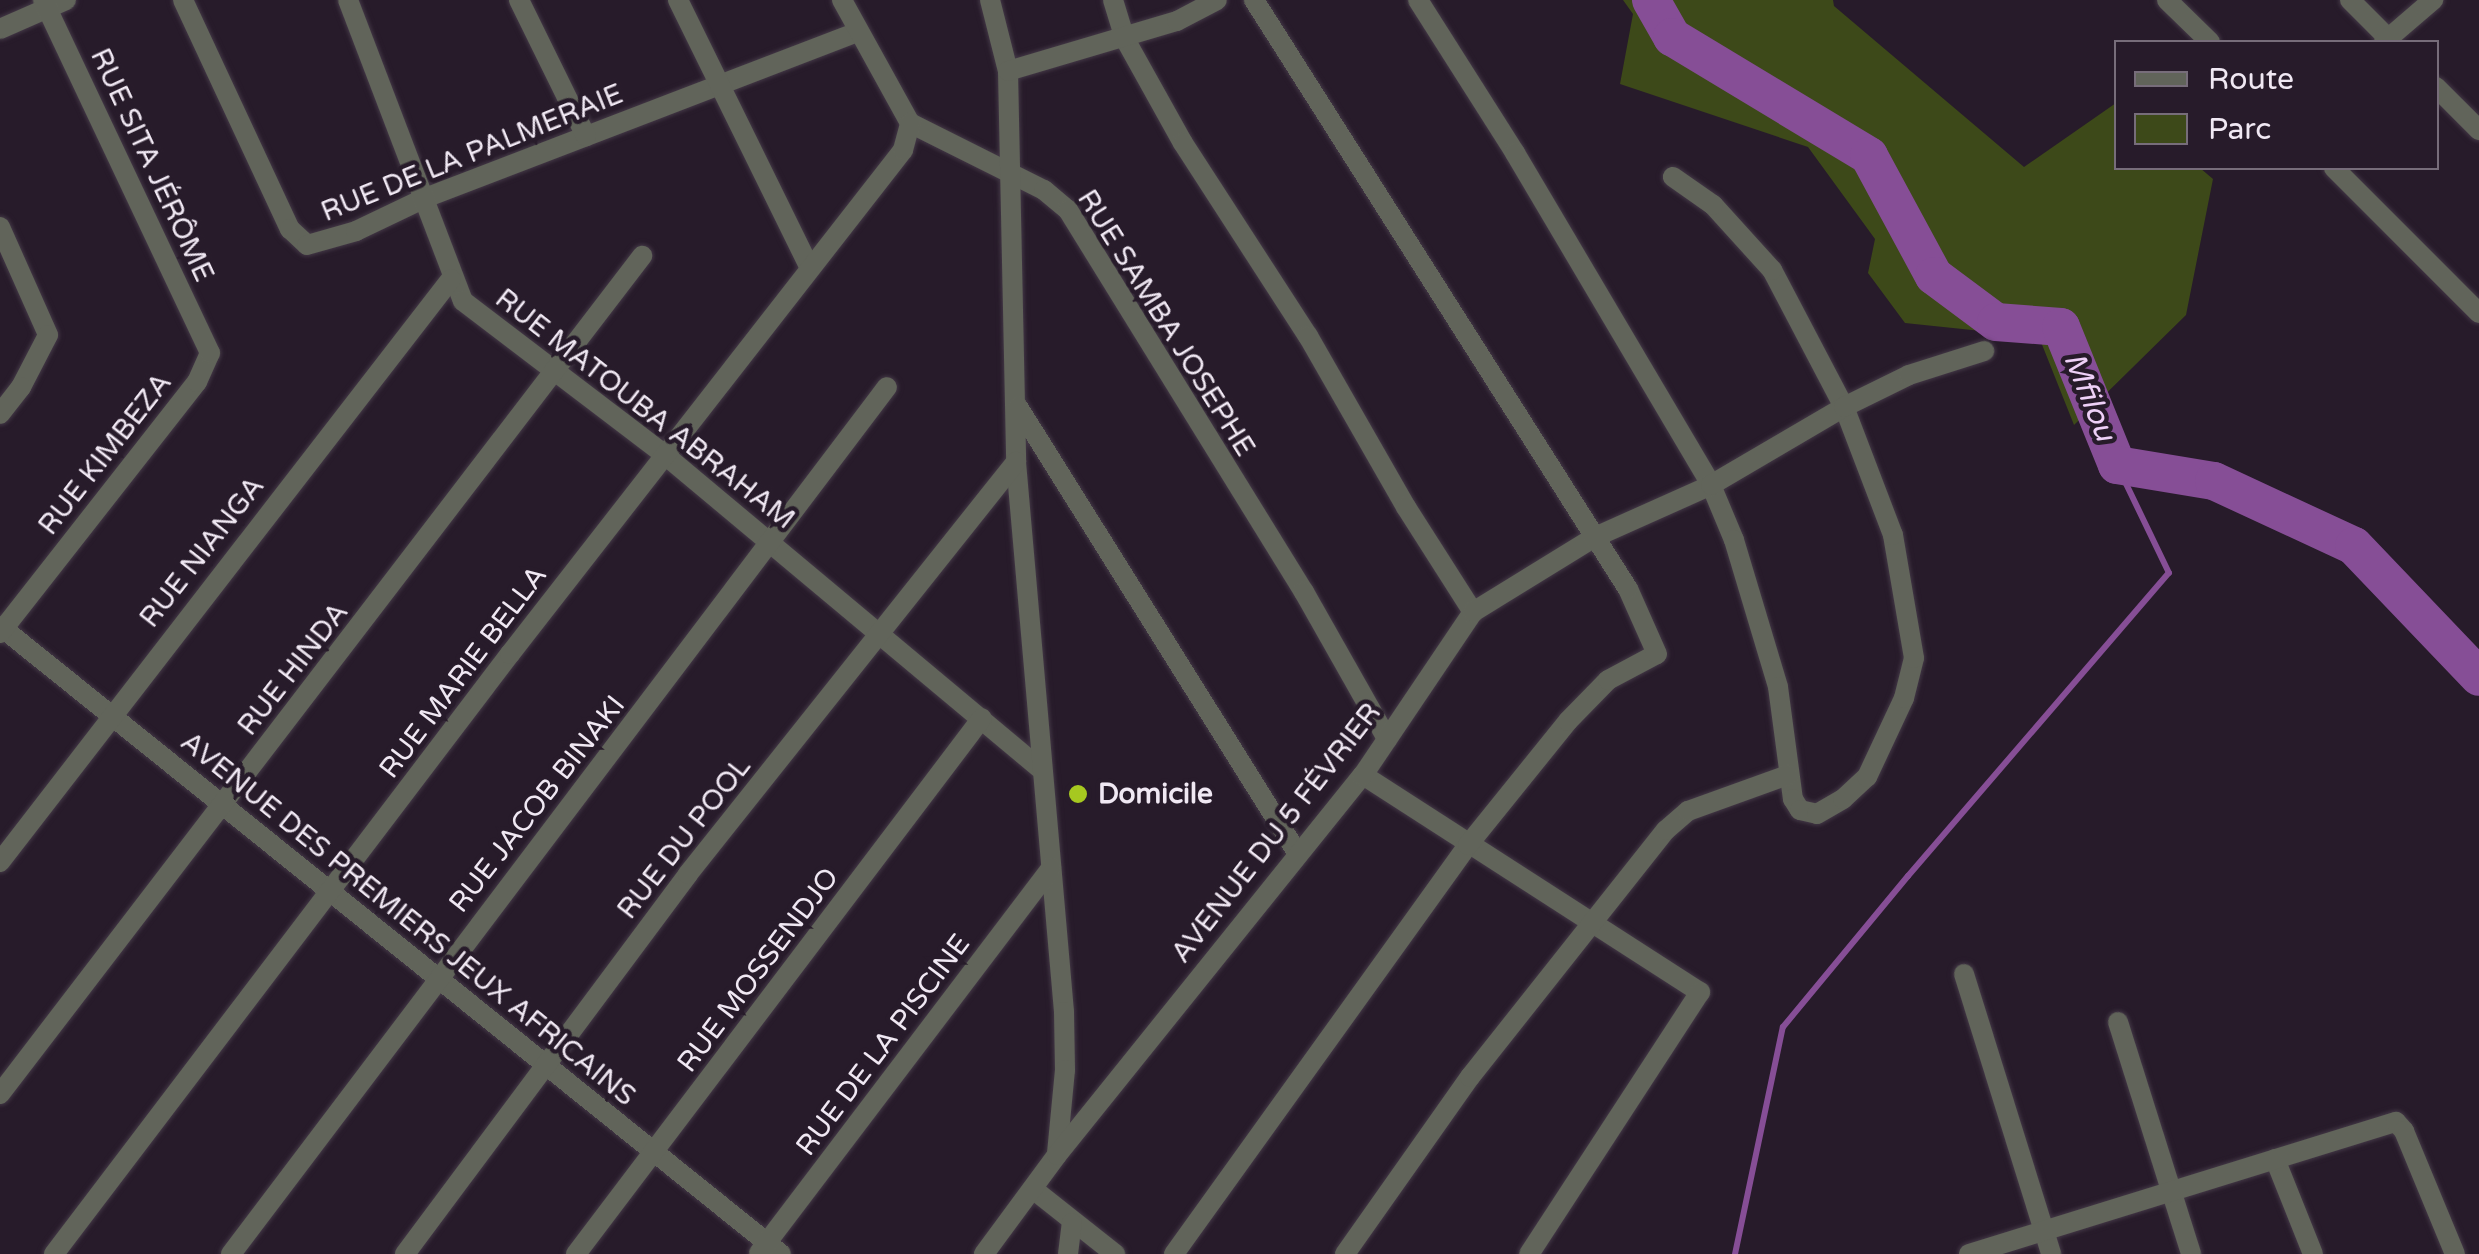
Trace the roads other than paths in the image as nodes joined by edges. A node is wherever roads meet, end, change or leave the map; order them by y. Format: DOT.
graph roads {
  1 [pos="183,0"];
  2 [pos="348,0"];
  3 [pos="519,0"];
  4 [pos="678,0"];
  5 [pos="842,0"];
  6 [pos="990,0"];
  7 [pos="1113,0"];
  8 [pos="1218,0"];
  9 [pos="1254,0"];
  10 [pos="1418,0"];
  11 [pos="2168,0"];
  12 [pos="2350,0"];
  13 [pos="2434,0"];
  14 [pos="52,3"];
  15 [pos="0,29"];
  16 [pos="858,32"];
  17 [pos="1124,38"];
  18 [pos="2208,40"];
  19 [pos="2387,40"];
  20 [pos="2389,40"];
  21 [pos="1008,71"];
  22 [pos="721,87"];
  23 [pos="2439,90"];
  24 [pos="910,123"];
  25 [pos="2479,130"];
  26 [pos="586,136"];
  27 [pos="2336,170"];
  28 [pos="1012,177"];
  29 [pos="1674,177"];
  30 [pos="424,198"];
  31 [pos="0,226"];
  32 [pos="642,256"];
  33 [pos="809,266"];
  34 [pos="452,279"];
  35 [pos="2479,313"];
  36 [pos="1984,352"];
  37 [pos="210,353"];
  38 [pos="555,372"];
  39 [pos="887,388"];
  40 [pos="1018,407"];
  41 [pos="1844,407"];
  42 [pos="0,414"];
  43 [pos="665,455"];
  44 [pos="1016,462"];
  45 [pos="1711,485"];
  46 [pos="1594,537"];
  47 [pos="769,540"];
  48 [pos="1473,612"];
  49 [pos="1,630"];
  50 [pos="880,632"];
  51 [pos="112,715"];
  52 [pos="982,718"];
  53 [pos="1387,738"];
  54 [pos="1040,768"];
  55 [pos="1788,774"];
  56 [pos="1363,775"];
  57 [pos="221,805"];
  58 [pos="1468,845"];
  59 [pos="1298,854"];
  60 [pos="0,862"];
  61 [pos="1050,868"];
  62 [pos="331,893"];
  63 [pos="1592,922"];
  64 [pos="1964,974"];
  65 [pos="436,978"];
  66 [pos="2118,1022"];
  67 [pos="546,1066"];
  68 [pos="0,1094"];
  69 [pos="654,1152"];
  70 [pos="1057,1155"];
  71 [pos="2275,1158"];
  72 [pos="1033,1188"];
  73 [pos="2170,1189"];
  74 [pos="1072,1223"];
  75 [pos="2042,1231"];
  76 [pos="769,1250"];
  77 [pos="1358,1250"];
  78 [pos="54,1254"];
  79 [pos="231,1254"];
  80 [pos="405,1254"];
  81 [pos="576,1254"];
  82 [pos="984,1254"];
  83 [pos="1068,1254"];
  84 [pos="1115,1254"];
  85 [pos="1174,1254"];
  86 [pos="1529,1254"];
  87 [pos="1970,1254"];
  88 [pos="2051,1254"];
  89 [pos="2191,1254"];
  90 [pos="2313,1254"];
  91 [pos="2455,1254"];
  1 -- 30 [label="street, RUE DE LA PALMERAIE"];
  2 -- 30 [label="street, RUE MATOUBA ABRAHAM"];
  3 -- 26 [label="street"];
  4 -- 22 [label="street"];
  5 -- 16 [label="street"];
  6 -- 21 [label="street"];
  7 -- 17 [label="street"];
  8 -- 17 [label="street"];
  9 -- 46 [label="street"];
  10 -- 45 [label="street"];
  11 -- 18 [label="street"];
  12 -- 19 [label="street"];
  13 -- 20 [label="street"];
  14 -- 15 [label="street"];
  14 -- 37 [label="street, RUE SITA JÉRÔME"];
  16 -- 22 [label="street, RUE DE LA PALMERAIE"];
  16 -- 24 [label="street"];
  17 -- 21 [label="street"];
  17 -- 48 [label="street"];
  21 -- 28 [label="street"];
  22 -- 26 [label="street, RUE DE LA PALMERAIE"];
  22 -- 33 [label="street"];
  23 -- 25 [label="street"];
  24 -- 28 [label="street, RUE SAMBA JOSEPHE"];
  24 -- 33 [label="street, RUE MARIE BELLA"];
  26 -- 30 [label="street, RUE DE LA PALMERAIE"];
  27 -- 35 [label="street"];
  28 -- 40 [label="street"];
  28 -- 53 [label="street, RUE SAMBA JOSEPHE"];
  29 -- 41 [label="street"];
  30 -- 34 [label="street, RUE MATOUBA ABRAHAM"];
  31 -- 42 [label="street"];
  32 -- 38 [label="street, RUE HINDA"];
  33 -- 43 [label="street, RUE MARIE BELLA"];
  34 -- 38 [label="street, RUE MATOUBA ABRAHAM"];
  34 -- 51 [label="street, RUE NIANGA"];
  36 -- 41 [label="street, AVENUE DU 5 FÉVRIER"];
  37 -- 49 [label="street, RUE KIMBEZA"];
  38 -- 43 [label="street, RUE MATOUBA ABRAHAM"];
  38 -- 57 [label="street, RUE HINDA"];
  39 -- 47 [label="street, RUE JACOB BINAKI"];
  40 -- 44 [label="street"];
  40 -- 59 [label="street"];
  41 -- 45 [label="street, AVENUE DU 5 FÉVRIER"];
  41 -- 55 [label="street"];
  43 -- 47 [label="street, RUE MATOUBA ABRAHAM"];
  43 -- 62 [label="street, RUE MARIE BELLA"];
  44 -- 50 [label="street, RUE DU POOL"];
  44 -- 54 [label="street"];
  45 -- 46 [label="street, AVENUE DU 5 FÉVRIER"];
  45 -- 55 [label="street"];
  46 -- 48 [label="street, AVENUE DU 5 FÉVRIER"];
  46 -- 58 [label="street"];
  47 -- 50 [label="street, RUE MATOUBA ABRAHAM"];
  47 -- 65 [label="street, RUE JACOB BINAKI"];
  48 -- 53 [label="street, AVENUE DU 5 FÉVRIER"];
  49 -- 51 [label="street, AVENUE DES PREMIERS JEUX AFRICAINS"];
  50 -- 52 [label="street, RUE MATOUBA ABRAHAM"];
  50 -- 67 [label="street, RUE DU POOL"];
  51 -- 57 [label="street, AVENUE DES PREMIERS JEUX AFRICAINS"];
  51 -- 60 [label="street, RUE NIANGA"];
  52 -- 54 [label="street, RUE MATOUBA ABRAHAM"];
  52 -- 69 [label="street, RUE MOSSENDJO"];
  53 -- 56 [label="street, AVENUE DU 5 FÉVRIER"];
  54 -- 61 [label="street"];
  55 -- 63 [label="street"];
  56 -- 58 [label="street"];
  56 -- 59 [label="street, AVENUE DU 5 FÉVRIER"];
  57 -- 62 [label="street, AVENUE DES PREMIERS JEUX AFRICAINS"];
  57 -- 68 [label="street, RUE HINDA"];
  58 -- 63 [label="street"];
  58 -- 85 [label="street"];
  59 -- 70 [label="street, AVENUE DU 5 FÉVRIER"];
  61 -- 70 [label="street"];
  61 -- 76 [label="street, RUE DE LA PISCINE"];
  62 -- 65 [label="street, AVENUE DES PREMIERS JEUX AFRICAINS"];
  62 -- 78 [label="street, RUE MARIE BELLA"];
  63 -- 77 [label="street"];
  63 -- 86 [label="street"];
  64 -- 75 [label="street"];
  65 -- 67 [label="street, AVENUE DES PREMIERS JEUX AFRICAINS"];
  65 -- 79 [label="street, RUE JACOB BINAKI"];
  66 -- 73 [label="street"];
  67 -- 69 [label="street, AVENUE DES PREMIERS JEUX AFRICAINS"];
  67 -- 80 [label="street, RUE DU POOL"];
  69 -- 76 [label="street, AVENUE DES PREMIERS JEUX AFRICAINS"];
  69 -- 81 [label="street, RUE MOSSENDJO"];
  70 -- 72 [label="street, AVENUE DU 5 FÉVRIER"];
  71 -- 73 [label="street"];
  71 -- 90 [label="street"];
  71 -- 91 [label="street"];
  72 -- 74 [label="street"];
  72 -- 82 [label="street, AVENUE DU 5 FÉVRIER"];
  73 -- 75 [label="street"];
  73 -- 89 [label="street"];
  74 -- 83 [label="street"];
  74 -- 84 [label="street"];
  75 -- 87 [label="street"];
  75 -- 88 [label="street"];
}
